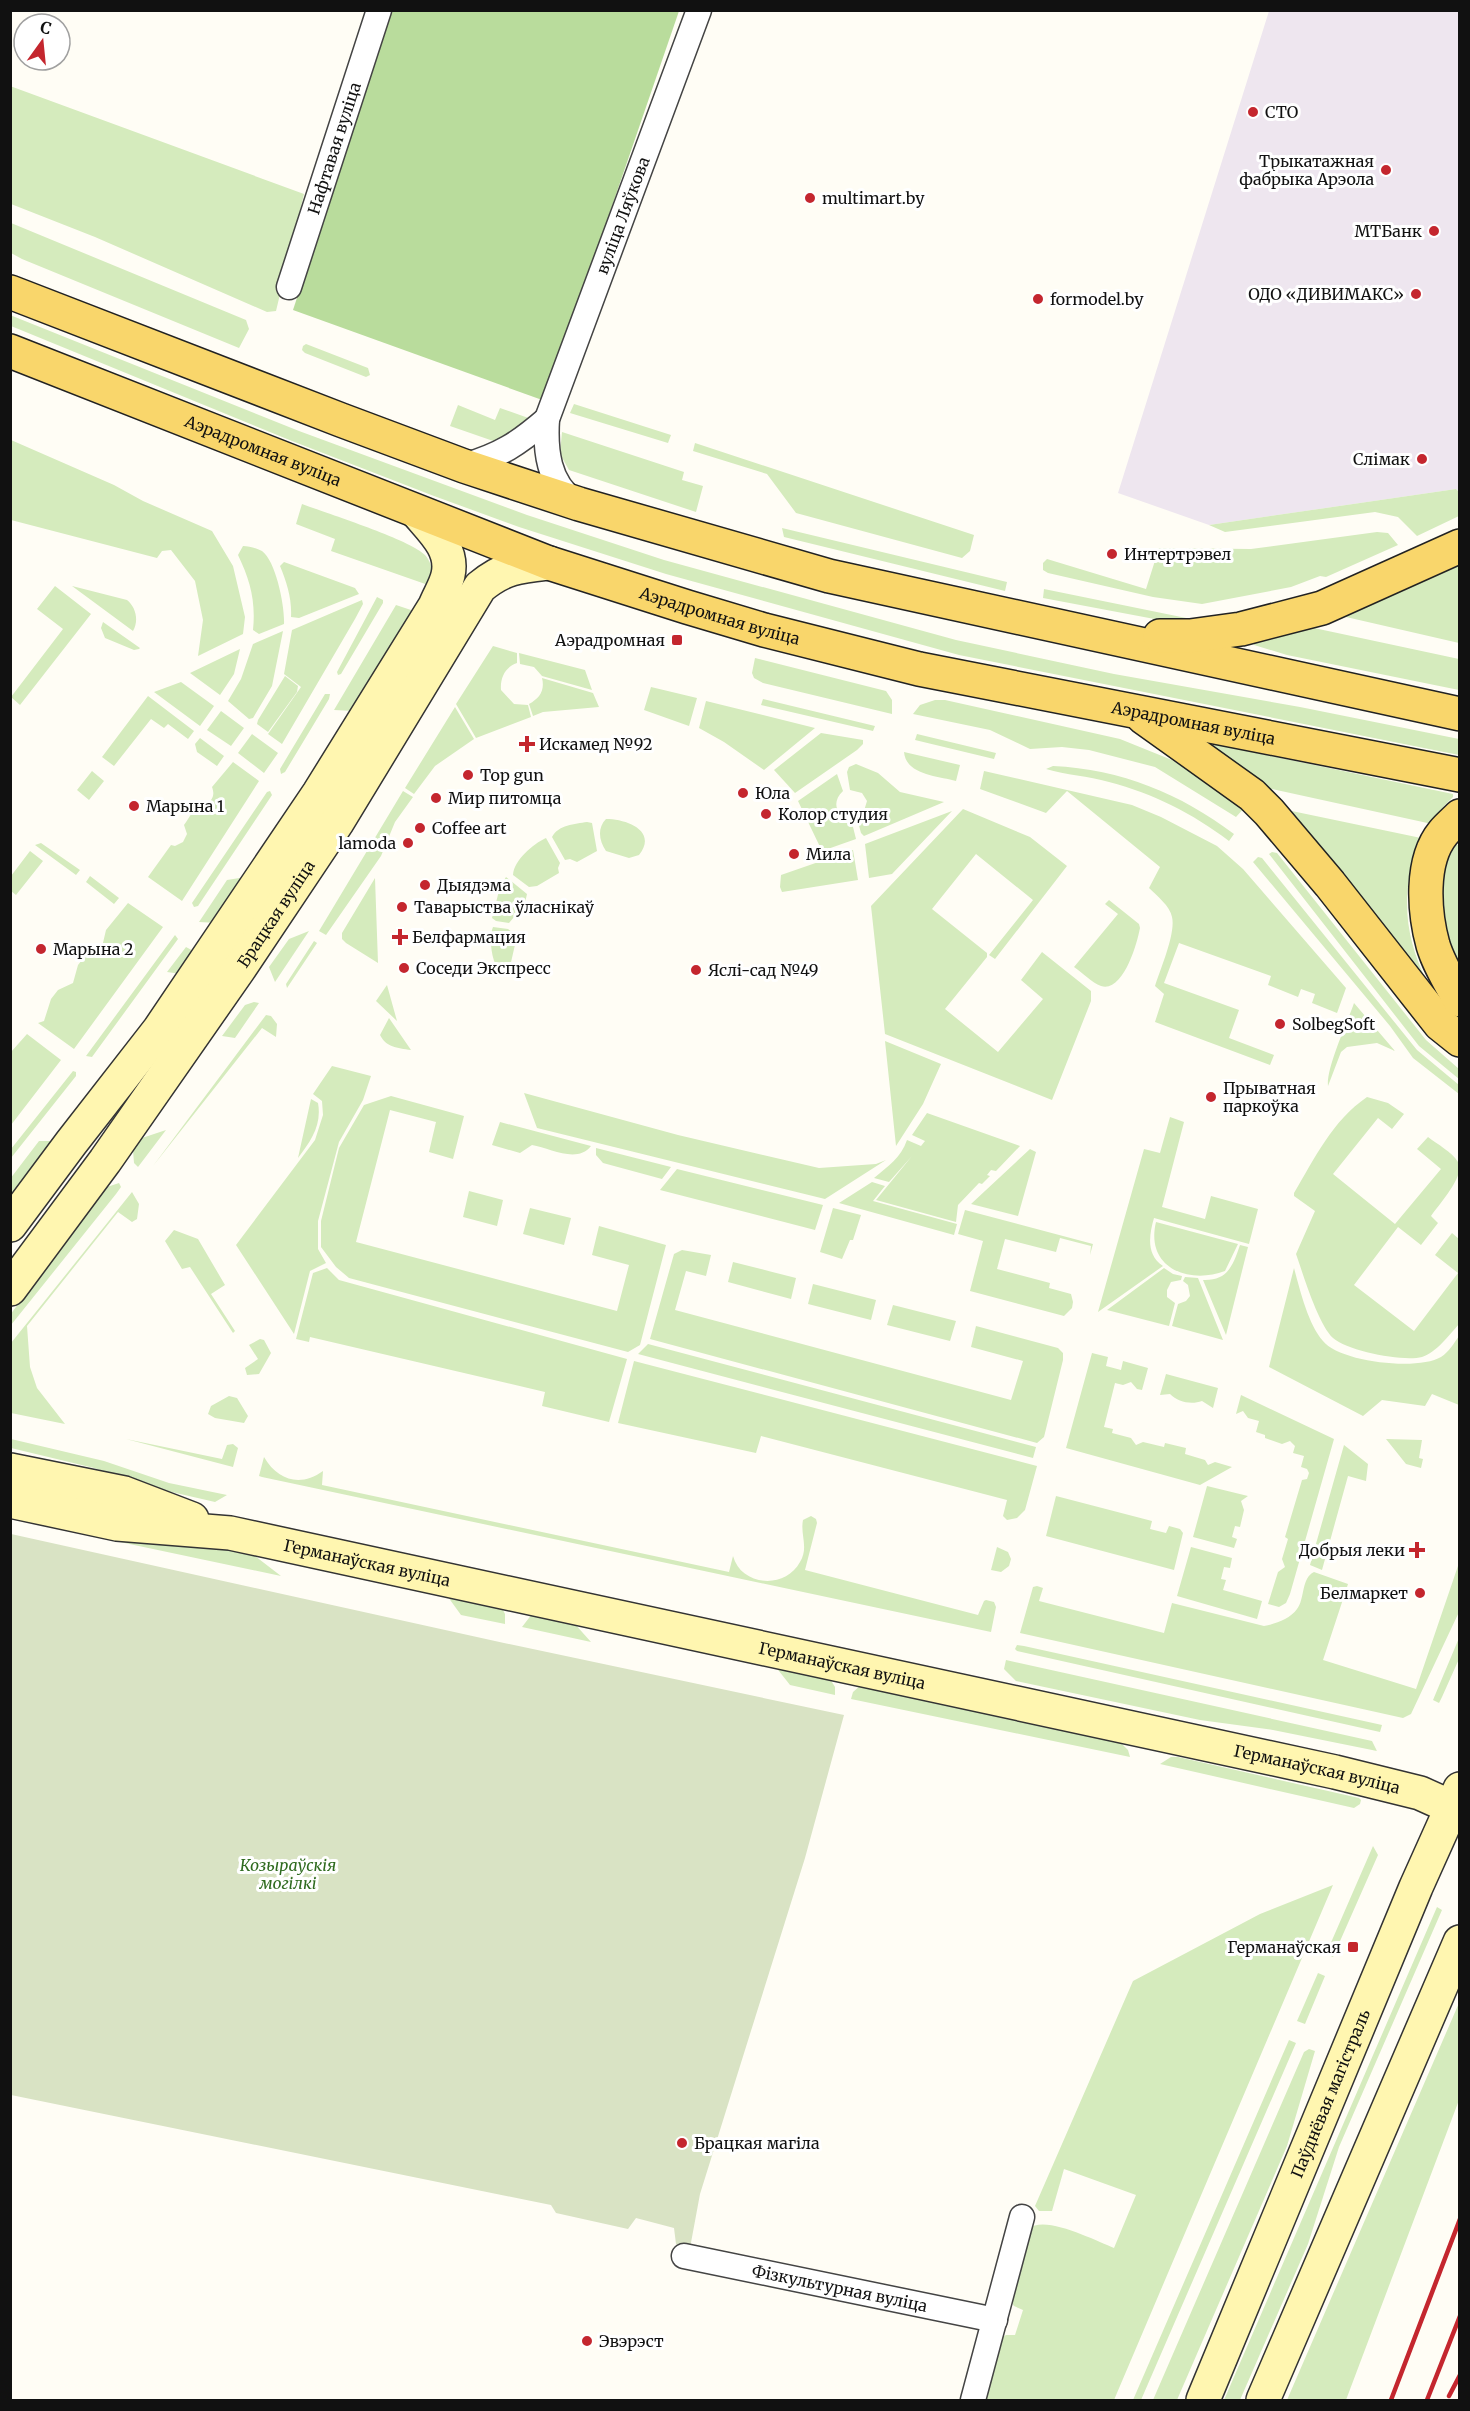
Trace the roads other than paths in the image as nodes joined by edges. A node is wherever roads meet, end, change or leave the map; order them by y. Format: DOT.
graph roads {
  1 [pos="699,10"];
  2 [pos="370,13"];
  3 [pos="10,273"];
  4 [pos="289,287"];
  5 [pos="10,291"];
  6 [pos="104,330"];
  7 [pos="10,351"];
  8 [pos="547,419"];
  9 [pos="464,466"];
  10 [pos="579,504"];
  11 [pos="417,512"];
  12 [pos="1460,546"];
  13 [pos="549,563"];
  14 [pos="1101,635"];
  15 [pos="1134,711"];
  16 [pos="1460,714"];
  17 [pos="1460,775"];
  18 [pos="1460,816"];
  19 [pos="1460,999"];
  20 [pos="1460,1040"];
  21 [pos="10,1225"];
  22 [pos="10,1289"];
  23 [pos="10,1470"];
  24 [pos="10,1501"];
  25 [pos="230,1533"];
  26 [pos="1457,1802"];
  27 [pos="1460,1942"];
  28 [pos="1022,2217"];
  29 [pos="684,2256"];
  30 [pos="995,2320"];
  31 [pos="974,2400"];
  32 [pos="1203,2400"];
  33 [pos="1263,2400"];
  1 -- 8 [label="street, вуліца Ляўкова"];
  2 -- 4 [label="street, Нафтавая вуліца"];
  3 -- 6 [label="main road"];
  5 -- 6 [label="main road"];
  6 -- 9 [label="main road"];
  7 -- 11 [label="main road, Аэрадромная вуліца"];
  8 -- 9 [label="street, вуліца Ляўкова"];
  8 -- 10 [label="street, вуліца Ляўкова"];
  9 -- 10 [label="main road"];
  10 -- 14 [label="main road"];
  11 -- 13 [label="main road, Аэрадромная вуліца"];
  11 -- 21 [label="street, Брацкая вуліца"];
  12 -- 14 [label="main road"];
  13 -- 15 [label="main road, Аэрадромная вуліца"];
  13 -- 22 [label="street, Брацкая вуліца"];
  14 -- 16 [label="main road"];
  15 -- 17 [label="main road, Аэрадромная вуліца"];
  15 -- 20 [label="main road"];
  18 -- 19 [label="main road"];
  23 -- 25 [label="street, Германаўская вуліца"];
  24 -- 25 [label="street, Германаўская вуліца"];
  25 -- 26 [label="street, Германаўская вуліца"];
  26 -- 32 [label="street, Паўднёвая магістраль"];
  27 -- 33 [label="street"];
  28 -- 30 [label="street"];
  29 -- 30 [label="street, Фізкультурная вуліца"];
  30 -- 31 [label="street"];
}
